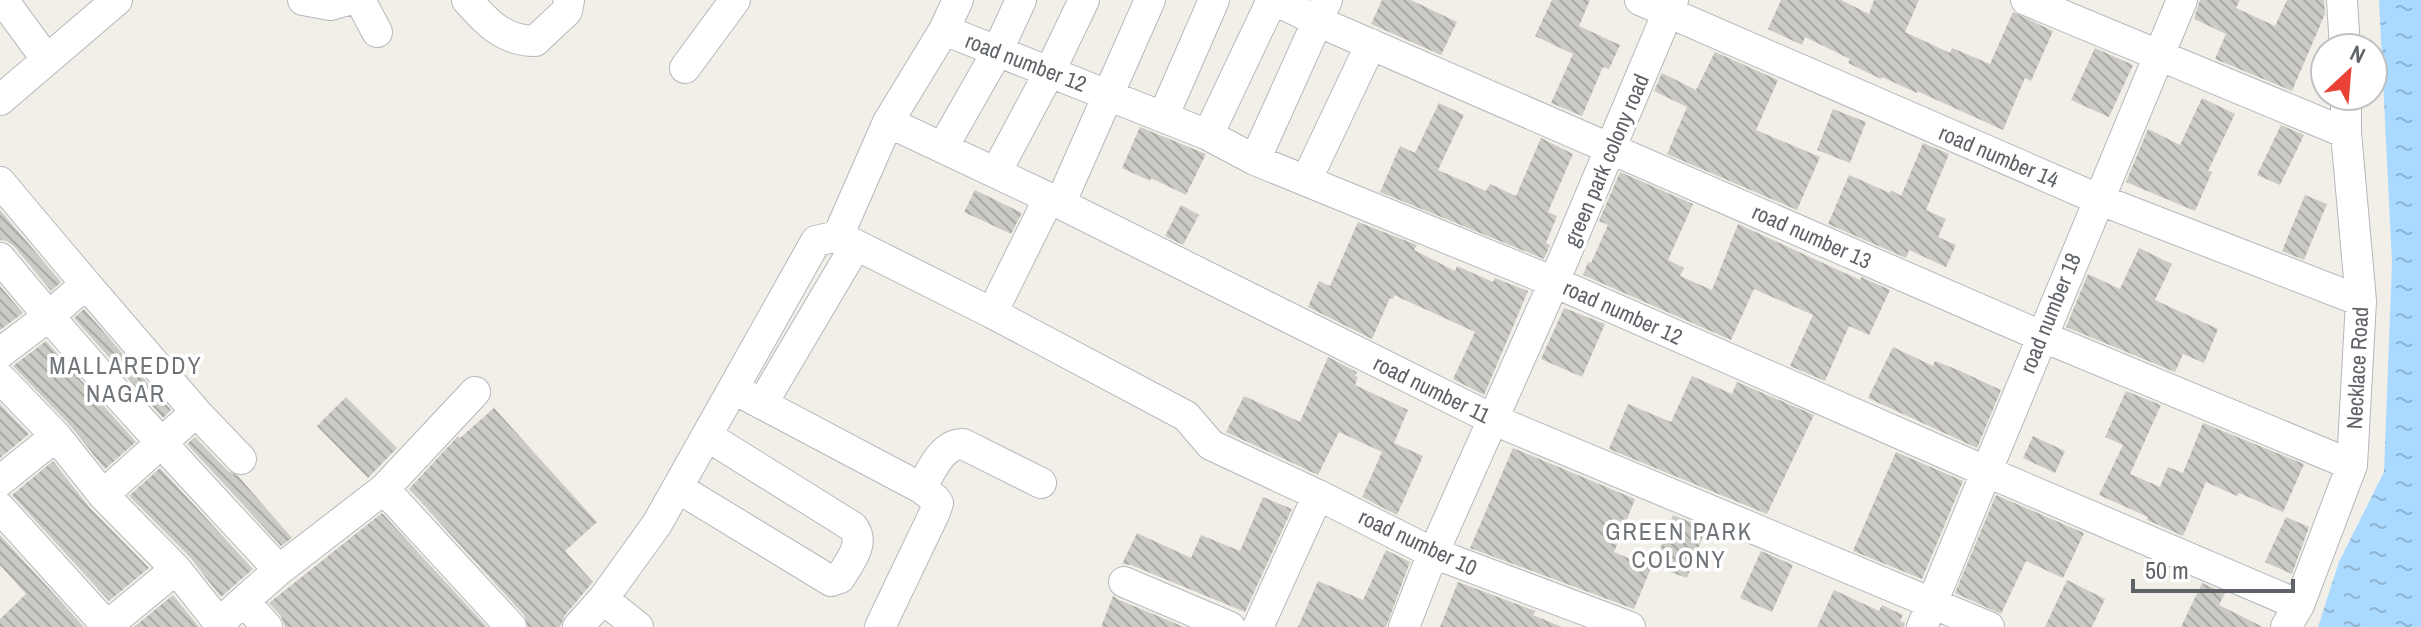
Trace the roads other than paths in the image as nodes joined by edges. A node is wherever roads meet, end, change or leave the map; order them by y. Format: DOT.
graph roads {
  1 [pos="3,0"];
  2 [pos="96,0"];
  3 [pos="117,0"];
  4 [pos="303,0"];
  5 [pos="348,0"];
  6 [pos="360,0"];
  7 [pos="467,0"];
  8 [pos="735,0"];
  9 [pos="958,0"];
  10 [pos="1021,0"];
  11 [pos="1084,0"];
  12 [pos="1150,0"];
  13 [pos="1214,0"];
  14 [pos="1273,0"];
  15 [pos="2026,0"];
  16 [pos="2182,0"];
  17 [pos="2342,0"];
  18 [pos="564,4"];
  19 [pos="1660,4"];
  20 [pos="1322,10"];
  21 [pos="944,30"];
  22 [pos="377,32"];
  23 [pos="2344,32"];
  24 [pos="1371,44"];
  25 [pos="997,52"];
  26 [pos="42,54"];
  27 [pos="2159,55"];
  28 [pos="685,68"];
  29 [pos="1050,71"];
  30 [pos="0,77"];
  31 [pos="1108,94"];
  32 [pos="0,100"];
  33 [pos="2346,112"];
  34 [pos="1163,117"];
  35 [pos="888,122"];
  36 [pos="2346,133"];
  37 [pos="1208,135"];
  38 [pos="943,147"];
  39 [pos="1611,148"];
  40 [pos="1255,160"];
  41 [pos="996,172"];
  42 [pos="1306,181"];
  43 [pos="0,182"];
  44 [pos="2098,199"];
  45 [pos="1054,201"];
  46 [pos="847,240"];
  47 [pos="0,258"];
  48 [pos="1554,282"];
  49 [pos="86,284"];
  50 [pos="2361,301"];
  51 [pos="992,313"];
  52 [pos="49,316"];
  53 [pos="2041,336"];
  54 [pos="0,353"];
  55 [pos="0,378"];
  56 [pos="734,389"];
  57 [pos="475,392"];
  58 [pos="762,404"];
  59 [pos="196,412"];
  60 [pos="1494,420"];
  61 [pos="56,436"];
  62 [pos="707,436"];
  63 [pos="161,444"];
  64 [pos="241,459"];
  65 [pos="2352,465"];
  66 [pos="1985,471"];
  67 [pos="0,481"];
  68 [pos="1041,483"];
  69 [pos="678,488"];
  70 [pos="921,488"];
  71 [pos="384,489"];
  72 [pos="103,495"];
  73 [pos="1318,495"];
  74 [pos="0,508"];
  75 [pos="1433,553"];
  76 [pos="176,569"];
  77 [pos="279,570"];
  78 [pos="1124,582"];
  79 [pos="603,599"];
  80 [pos="244,601"];
  81 [pos="1926,614"];
  82 [pos="2292,616"];
  83 [pos="216,625"];
  84 [pos="267,627"];
  85 [pos="511,627"];
  86 [pos="578,627"];
  87 [pos="638,627"];
  88 [pos="880,627"];
  89 [pos="1230,627"];
  90 [pos="1258,627"];
  91 [pos="1404,627"];
  92 [pos="1630,627"];
  93 [pos="1989,627"];
  1 -- 26 [label="street"];
  2 -- 26 [label="street"];
  3 -- 26 [label="street"];
  4 -- 5 [label="street"];
  6 -- 22 [label="street"];
  7 -- 18 [label="street"];
  8 -- 28 [label="street"];
  9 -- 21 [label="street"];
  10 -- 25 [label="street"];
  11 -- 29 [label="street"];
  12 -- 31 [label="street"];
  13 -- 34 [label="street"];
  14 -- 20 [label="street, road number 13"];
  14 -- 37 [label="street"];
  15 -- 27 [label="street"];
  16 -- 27 [label="street, road number 18"];
  17 -- 23 [label="street"];
  19 -- 39 [label="street, green park colony road"];
  19 -- 44 [label="street, road number 14"];
  20 -- 24 [label="street, road number 13"];
  20 -- 40 [label="street"];
  21 -- 25 [label="street, road number 12"];
  21 -- 35 [label="street"];
  24 -- 39 [label="street, road number 13"];
  24 -- 42 [label="street"];
  25 -- 29 [label="street, road number 12"];
  25 -- 38 [label="street"];
  26 -- 30 [label="street"];
  26 -- 32 [label="street"];
  27 -- 36 [label="street"];
  27 -- 44 [label="street, road number 18"];
  29 -- 31 [label="street, road number 12"];
  29 -- 41 [label="street"];
  31 -- 34 [label="street, road number 12"];
  31 -- 45 [label="street"];
  33 -- 36 [label="street, Necklace Road"];
  34 -- 37 [label="street, road number 12"];
  35 -- 38 [label="street, road number 11"];
  35 -- 46 [label="street"];
  36 -- 50 [label="street, Necklace Road"];
  37 -- 40 [label="street, road number 12"];
  38 -- 41 [label="street, road number 11"];
  39 -- 48 [label="street, green park colony road"];
  39 -- 53 [label="street, road number 13"];
  40 -- 42 [label="street, road number 12"];
  41 -- 45 [label="street, road number 11"];
  42 -- 48 [label="street, road number 12"];
  43 -- 49 [label="street"];
  44 -- 50 [label="street, road number 14"];
  44 -- 53 [label="street, road number 18"];
  45 -- 51 [label="street"];
  45 -- 60 [label="street, road number 11"];
  46 -- 51 [label="street"];
  46 -- 56 [label="street"];
  46 -- 58 [label="street"];
  47 -- 52 [label="street"];
  48 -- 60 [label="street, green park colony road"];
  48 -- 66 [label="street, road number 12"];
  49 -- 52 [label="street"];
  49 -- 59 [label="street"];
  50 -- 65 [label="street, Necklace Road"];
  51 -- 73 [label="street, road number 10"];
  52 -- 54 [label="street"];
  52 -- 63 [label="street"];
  53 -- 65 [label="street, road number 13"];
  53 -- 66 [label="street, road number 18"];
  55 -- 61 [label="street"];
  56 -- 58 [label="street"];
  56 -- 62 [label="street"];
  57 -- 71 [label="street"];
  58 -- 70 [label="street"];
  59 -- 63 [label="street"];
  59 -- 64 [label="street"];
  60 -- 75 [label="street, green park colony road"];
  60 -- 81 [label="street, road number 11"];
  61 -- 67 [label="street"];
  61 -- 72 [label="street"];
  62 -- 69 [label="street"];
  62 -- 69 [label="street"];
  63 -- 72 [label="street"];
  63 -- 77 [label="street"];
  65 -- 82 [label="street, Necklace Road"];
  66 -- 81 [label="street, road number 18"];
  66 -- 82 [label="street, road number 12"];
  68 -- 70 [label="street"];
  69 -- 79 [label="street"];
  70 -- 88 [label="street"];
  71 -- 77 [label="street"];
  71 -- 85 [label="street"];
  72 -- 76 [label="street"];
  73 -- 75 [label="street, road number 10"];
  73 -- 90 [label="street"];
  74 -- 76 [label="street"];
  75 -- 91 [label="street, green park colony road"];
  75 -- 92 [label="street, road number 10"];
  76 -- 83 [label="street"];
  77 -- 80 [label="street"];
  78 -- 89 [label="street"];
  79 -- 86 [label="street"];
  79 -- 87 [label="street"];
  80 -- 83 [label="street"];
  80 -- 84 [label="street"];
  81 -- 93 [label="street, road number 11"];
}
